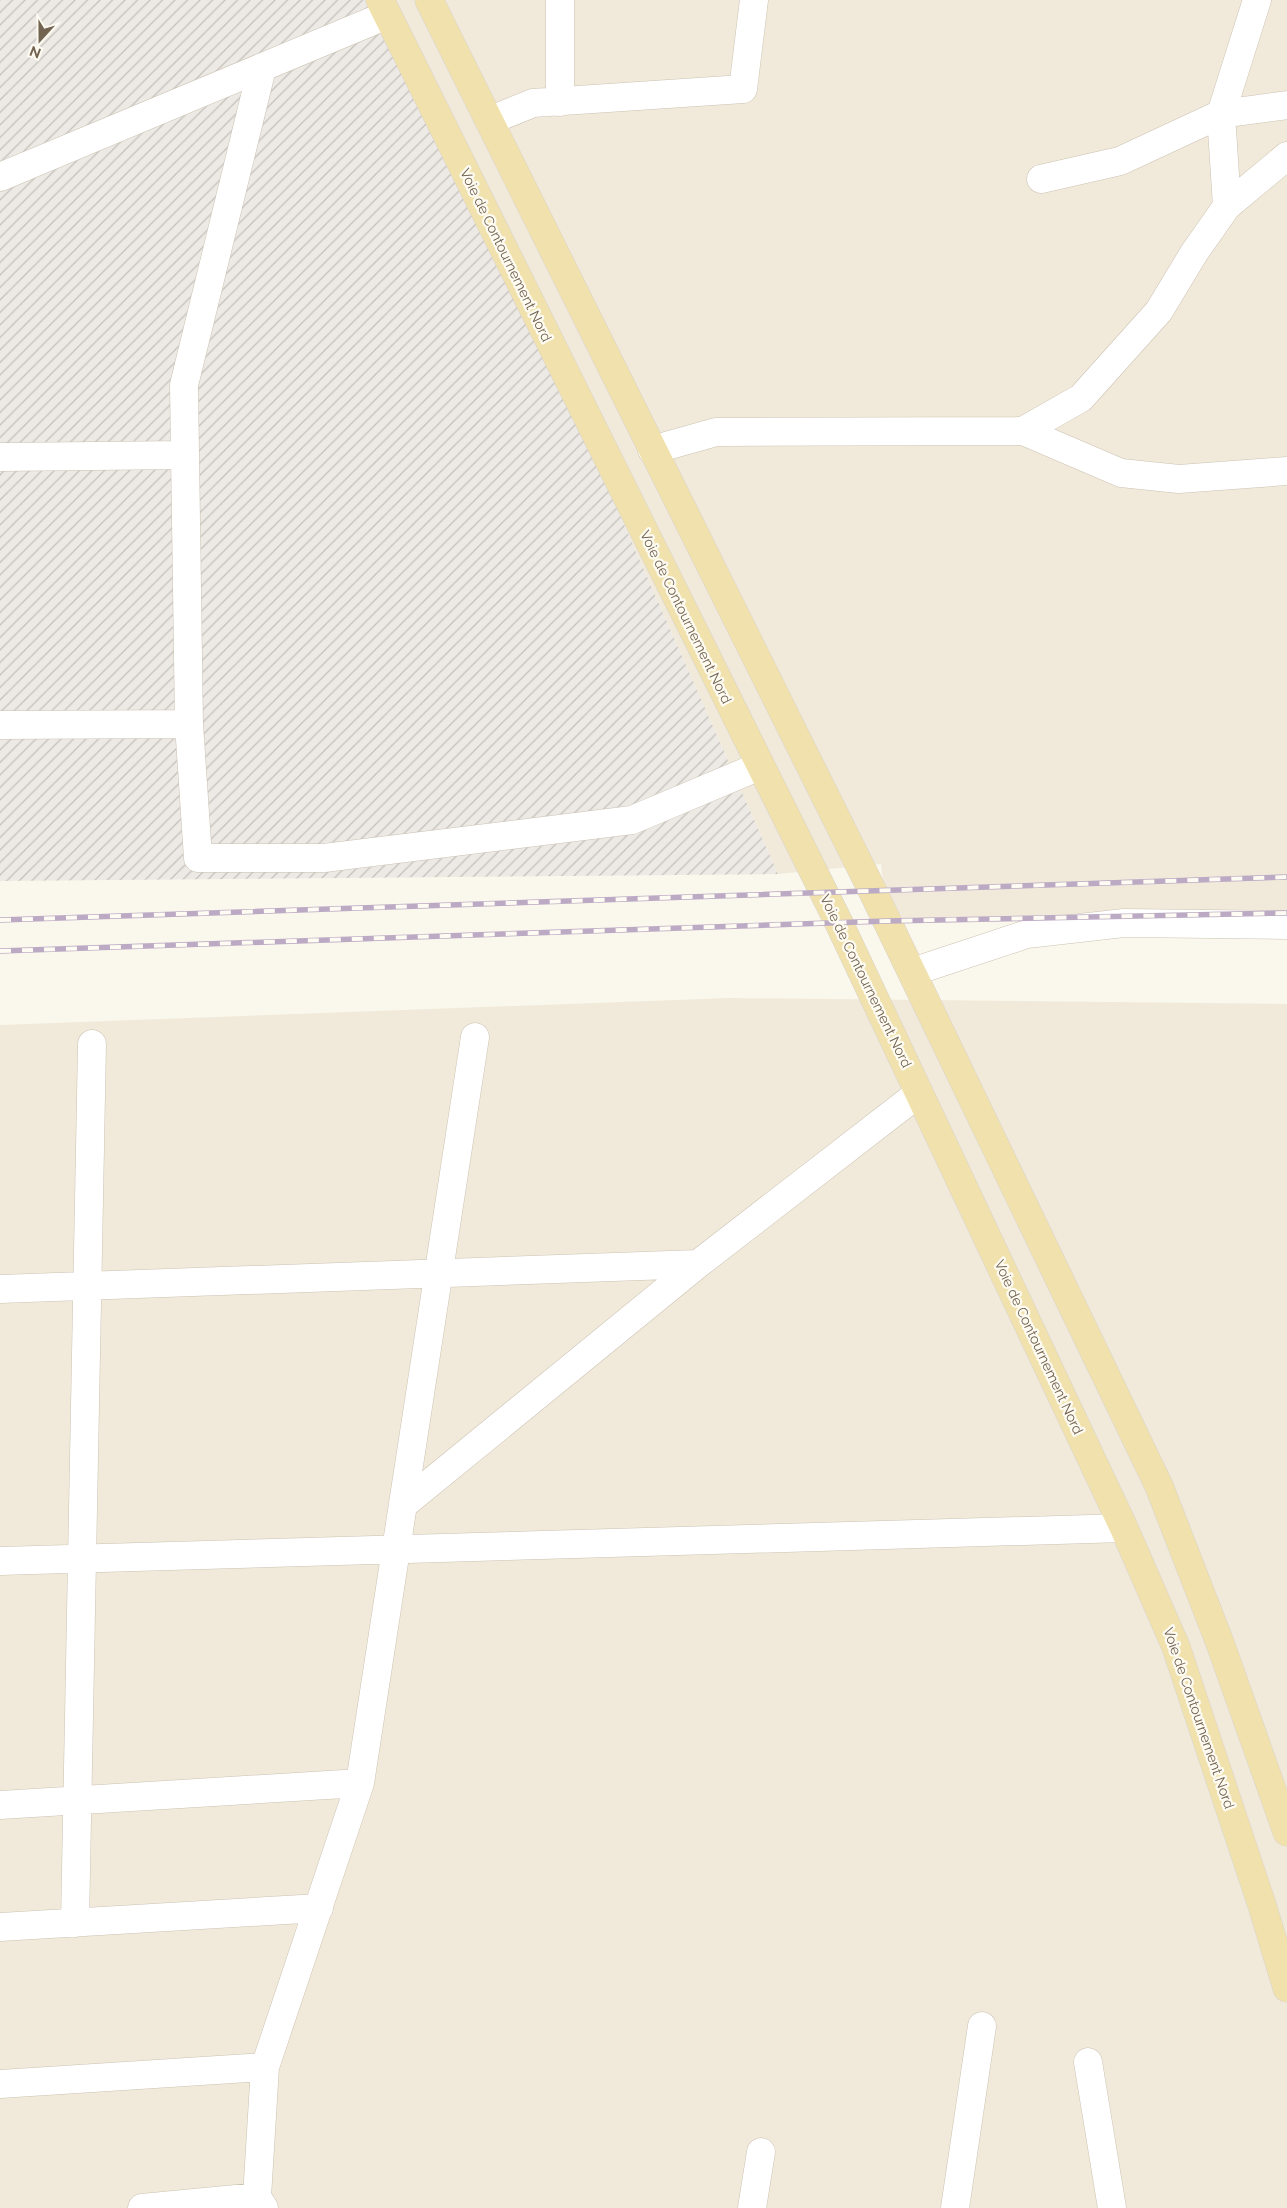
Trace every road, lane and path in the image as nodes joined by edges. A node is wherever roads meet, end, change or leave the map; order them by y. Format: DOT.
graph roads {
  1 [pos="429,0"];
  2 [pos="560,0"];
  3 [pos="754,0"];
  4 [pos="1257,0"];
  5 [pos="384,7"];
  6 [pos="262,68"];
  7 [pos="560,102"];
  8 [pos="1287,104"];
  9 [pos="1221,114"];
  10 [pos="489,121"];
  11 [pos="1287,156"];
  12 [pos="0,177"];
  13 [pos="1041,179"];
  14 [pos="1227,206"];
  15 [pos="1023,432"];
  16 [pos="652,450"];
  17 [pos="185,455"];
  18 [pos="0,457"];
  19 [pos="1287,471"];
  20 [pos="189,724"];
  21 [pos="0,725"];
  22 [pos="760,766"];
  23 [pos="1287,925"];
  24 [pos="912,972"];
  25 [pos="476,1037"];
  26 [pos="92,1044"];
  27 [pos="919,1092"];
  28 [pos="698,1264"];
  29 [pos="439,1273"];
  30 [pos="88,1286"];
  31 [pos="0,1289"];
  32 [pos="403,1505"];
  33 [pos="1124,1528"];
  34 [pos="396,1549"];
  35 [pos="82,1558"];
  36 [pos="0,1561"];
  37 [pos="360,1783"];
  38 [pos="78,1801"];
  39 [pos="0,1806"];
  40 [pos="1287,1832"];
  41 [pos="319,1908"];
  42 [pos="75,1923"];
  43 [pos="0,1927"];
  44 [pos="1287,1988"];
  45 [pos="982,2026"];
  46 [pos="1088,2062"];
  47 [pos="265,2067"];
  48 [pos="0,2084"];
  49 [pos="761,2152"];
  50 [pos="261,2203"];
  51 [pos="142,2208"];
  52 [pos="752,2208"];
  53 [pos="956,2208"];
  54 [pos="1112,2208"];
  1 -- 10 [label="main road"];
  2 -- 7 [label="street"];
  3 -- 7 [label="street"];
  4 -- 9 [label="street"];
  5 -- 6 [label="street"];
  5 -- 22 [label="main road, Voie de Contournement Nord"];
  6 -- 12 [label="street"];
  6 -- 17 [label="street"];
  7 -- 10 [label="street"];
  8 -- 9 [label="street"];
  9 -- 13 [label="street"];
  9 -- 14 [label="street"];
  10 -- 16 [label="main road"];
  11 -- 14 [label="street"];
  14 -- 15 [label="street"];
  15 -- 16 [label="street"];
  15 -- 19 [label="street"];
  16 -- 24 [label="main road"];
  17 -- 18 [label="street"];
  17 -- 20 [label="street"];
  20 -- 21 [label="street"];
  20 -- 22 [label="street"];
  22 -- 27 [label="main road, Voie de Contournement Nord"];
  23 -- 24 [label="street"];
  24 -- 40 [label="main road"];
  25 -- 29 [label="street"];
  26 -- 30 [label="street"];
  27 -- 28 [label="street"];
  27 -- 33 [label="main road, Voie de Contournement Nord"];
  28 -- 29 [label="street"];
  28 -- 32 [label="street"];
  29 -- 30 [label="street"];
  29 -- 32 [label="street"];
  30 -- 31 [label="street"];
  30 -- 35 [label="street"];
  32 -- 34 [label="street"];
  33 -- 34 [label="street"];
  33 -- 44 [label="main road, Voie de Contournement Nord"];
  34 -- 35 [label="street"];
  34 -- 37 [label="street"];
  35 -- 36 [label="street"];
  35 -- 38 [label="street"];
  37 -- 38 [label="street"];
  37 -- 41 [label="street"];
  38 -- 39 [label="street"];
  38 -- 42 [label="street"];
  41 -- 42 [label="street"];
  41 -- 47 [label="street"];
  42 -- 43 [label="street"];
  45 -- 53 [label="street"];
  46 -- 54 [label="street"];
  47 -- 48 [label="street"];
  47 -- 50 [label="street"];
  49 -- 52 [label="street"];
  50 -- 51 [label="street"];
}
